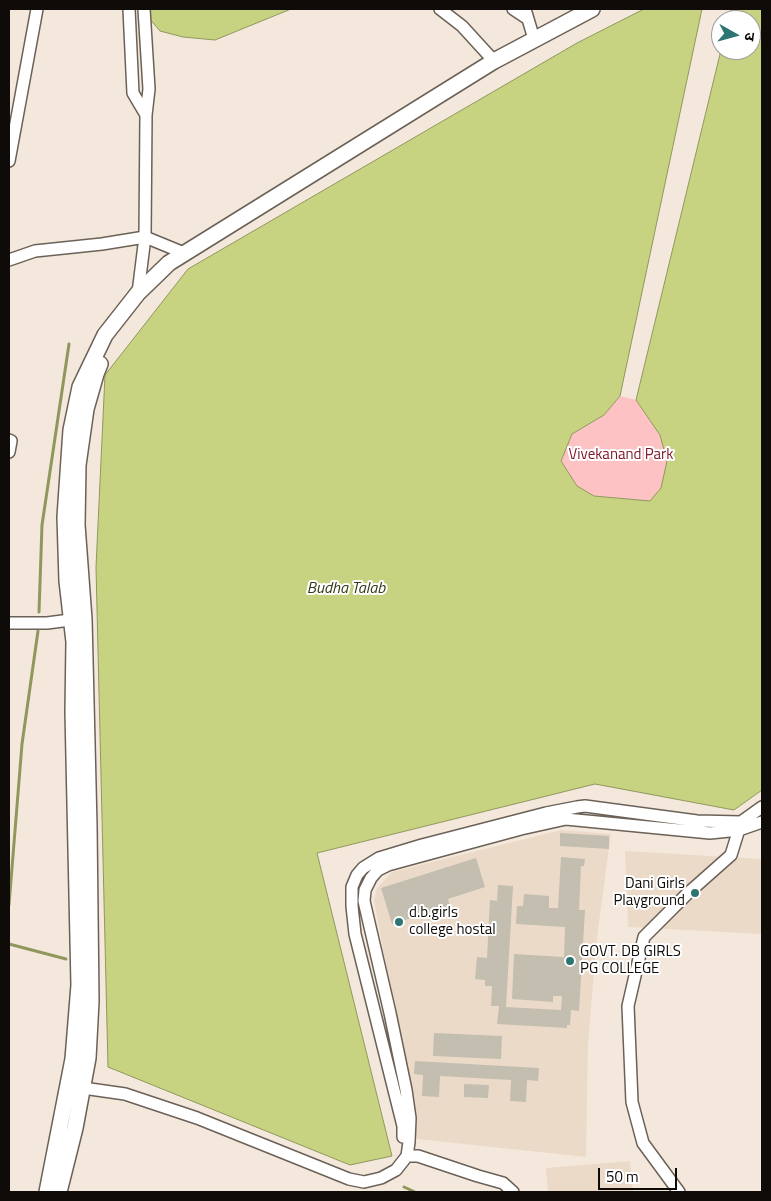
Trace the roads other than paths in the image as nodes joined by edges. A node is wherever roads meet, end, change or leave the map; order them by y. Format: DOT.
graph roads {
  1 [pos="37,9"];
  2 [pos="129,9"];
  3 [pos="144,9"];
  4 [pos="440,9"];
  5 [pos="513,9"];
  6 [pos="592,9"];
  7 [pos="527,14"];
  8 [pos="534,39"];
  9 [pos="494,61"];
  10 [pos="146,116"];
  11 [pos="9,161"];
  12 [pos="145,237"];
  13 [pos="184,253"];
  14 [pos="9,260"];
  15 [pos="135,298"];
  16 [pos="9,440"];
  17 [pos="9,452"];
  18 [pos="79,619"];
  19 [pos="9,623"];
  20 [pos="762,807"];
  21 [pos="762,822"];
  22 [pos="740,826"];
  23 [pos="75,1087"];
  24 [pos="406,1156"];
  25 [pos="396,1170"];
  26 [pos="47,1192"];
  27 [pos="59,1192"];
  28 [pos="513,1192"];
  29 [pos="679,1192"];
  1 -- 11 [label="street"];
  2 -- 10 [label="street"];
  3 -- 10 [label="street"];
  4 -- 9 [label="street"];
  5 -- 7 [label="street"];
  6 -- 8 [label="street"];
  7 -- 8 [label="street"];
  8 -- 9 [label="street"];
  9 -- 13 [label="street"];
  10 -- 12 [label="street"];
  12 -- 13 [label="street"];
  12 -- 14 [label="street"];
  12 -- 15 [label="street"];
  13 -- 15 [label="street"];
  15 -- 18 [label="street"];
  16 -- 17 [label="street"];
  18 -- 19 [label="street"];
  18 -- 23 [label="street"];
  20 -- 22 [label="street"];
  21 -- 22 [label="street"];
  22 -- 24 [label="street"];
  22 -- 25 [label="street"];
  22 -- 29 [label="street"];
  23 -- 25 [label="street"];
  23 -- 26 [label="street"];
  23 -- 27 [label="street"];
  24 -- 25 [label="street"];
  24 -- 28 [label="street"];
}
